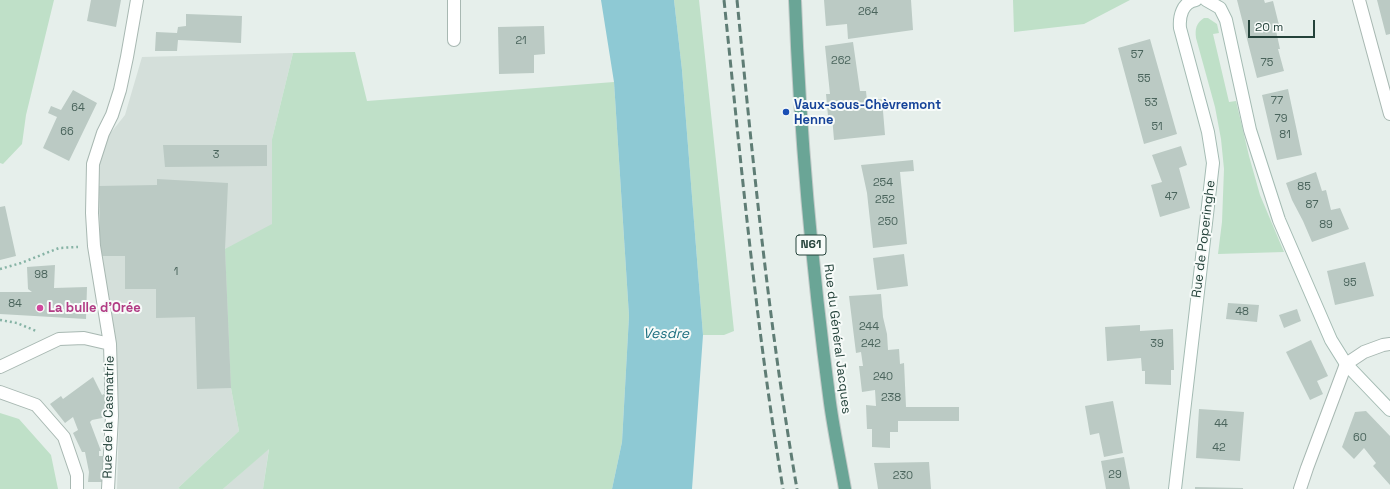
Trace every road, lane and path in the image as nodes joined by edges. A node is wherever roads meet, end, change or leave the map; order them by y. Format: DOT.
graph roads {
  1 [pos="137,0"];
  2 [pos="454,0"];
  3 [pos="794,0"];
  4 [pos="1196,0"];
  5 [pos="1206,0"];
  6 [pos="1359,0"];
  7 [pos="454,40"];
  8 [pos="1390,114"];
  9 [pos="59,248"];
  10 [pos="0,269"];
  11 [pos="0,320"];
  12 [pos="59,339"];
  13 [pos="110,344"];
  14 [pos="1390,344"];
  15 [pos="1346,364"];
  16 [pos="0,367"];
  17 [pos="0,392"];
  18 [pos="1390,410"];
  19 [pos="77,489"];
  20 [pos="108,489"];
  21 [pos="845,489"];
  22 [pos="1175,489"];
  23 [pos="1300,489"];
  1 -- 13 [label="street, Rue de la Casmatrie"];
  2 -- 7 [label="street"];
  3 -- 21 [label="main road, Rue du Général Jacques / N61"];
  4 -- 22 [label="street, Rue de Poperinghe"];
  5 -- 15 [label="street"];
  6 -- 8 [label="street"];
  9 -- 10 [label="path"];
  11 -- 12 [label="path"];
  12 -- 13 [label="street, Rue de la Casmatrie"];
  12 -- 16 [label="street, Rue de la Casmatrie"];
  13 -- 20 [label="street, Rue de la Casmatrie"];
  14 -- 15 [label="street"];
  15 -- 18 [label="street"];
  15 -- 23 [label="street"];
  17 -- 19 [label="street"];
}
